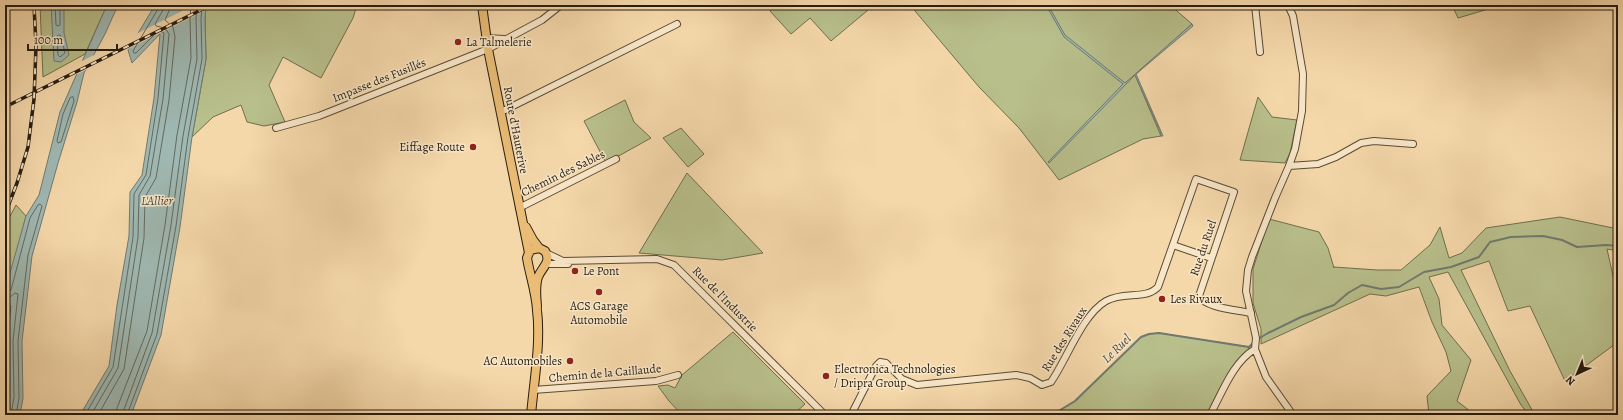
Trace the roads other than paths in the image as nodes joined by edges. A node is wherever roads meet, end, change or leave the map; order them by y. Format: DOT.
graph roads {
  1 [pos="482,5"];
  2 [pos="560,5"];
  3 [pos="1255,5"];
  4 [pos="1288,5"];
  5 [pos="677,24"];
  6 [pos="486,38"];
  7 [pos="504,39"];
  8 [pos="488,49"];
  9 [pos="1260,52"];
  10 [pos="500,112"];
  11 [pos="276,128"];
  12 [pos="1413,144"];
  13 [pos="616,159"];
  14 [pos="1289,166"];
  15 [pos="1196,179"];
  16 [pos="520,211"];
  17 [pos="1173,245"];
  18 [pos="539,248"];
  19 [pos="529,253"];
  20 [pos="546,253"];
  21 [pos="1211,258"];
  22 [pos="584,261"];
  23 [pos="528,264"];
  24 [pos="545,266"];
  25 [pos="537,306"];
  26 [pos="1251,313"];
  27 [pos="1255,349"];
  28 [pos="678,375"];
  29 [pos="533,390"];
  30 [pos="532,415"];
  31 [pos="825,415"];
  32 [pos="851,415"];
  33 [pos="1210,415"];
  34 [pos="1293,415"];
  1 -- 6 [label="main road, Route d'Hauterive"];
  2 -- 7 [label="street, Impasse des Fusillés"];
  3 -- 9 [label="street"];
  4 -- 14 [label="street"];
  5 -- 10 [label="street"];
  6 -- 7 [label="street"];
  6 -- 8 [label="main road, Route d'Hauterive"];
  7 -- 8 [label="street, Impasse des Fusillés"];
  8 -- 10 [label="main road, Route d'Hauterive"];
  8 -- 11 [label="street, Impasse des Fusillés"];
  10 -- 16 [label="main road, Route d'Hauterive"];
  12 -- 14 [label="street"];
  13 -- 16 [label="street, Chemin des Sables"];
  14 -- 26 [label="street"];
  15 -- 17 [label="street, Rue des Rivaux"];
  15 -- 21 [label="street, Rue du Ruel"];
  16 -- 18 [label="main road, Route d'Hauterive"];
  16 -- 19 [label="main road, Route d'Hauterive"];
  17 -- 21 [label="street"];
  17 -- 32 [label="street, Rue des Rivaux"];
  18 -- 19 [label="main road"];
  18 -- 20 [label="main road"];
  19 -- 23 [label="main road"];
  20 -- 22 [label="street, Rue de l'Industrie"];
  20 -- 24 [label="main road"];
  21 -- 26 [label="street, Rue du Ruel"];
  22 -- 24 [label="street, Rue de l'Industrie"];
  22 -- 31 [label="street, Rue de l'Industrie"];
  23 -- 24 [label="main road"];
  23 -- 25 [label="main road"];
  24 -- 25 [label="main road"];
  25 -- 29 [label="main road"];
  26 -- 27 [label="street"];
  27 -- 33 [label="street"];
  27 -- 34 [label="street"];
  28 -- 29 [label="street, Chemin de la Caillaude"];
  29 -- 30 [label="main road"];
}
